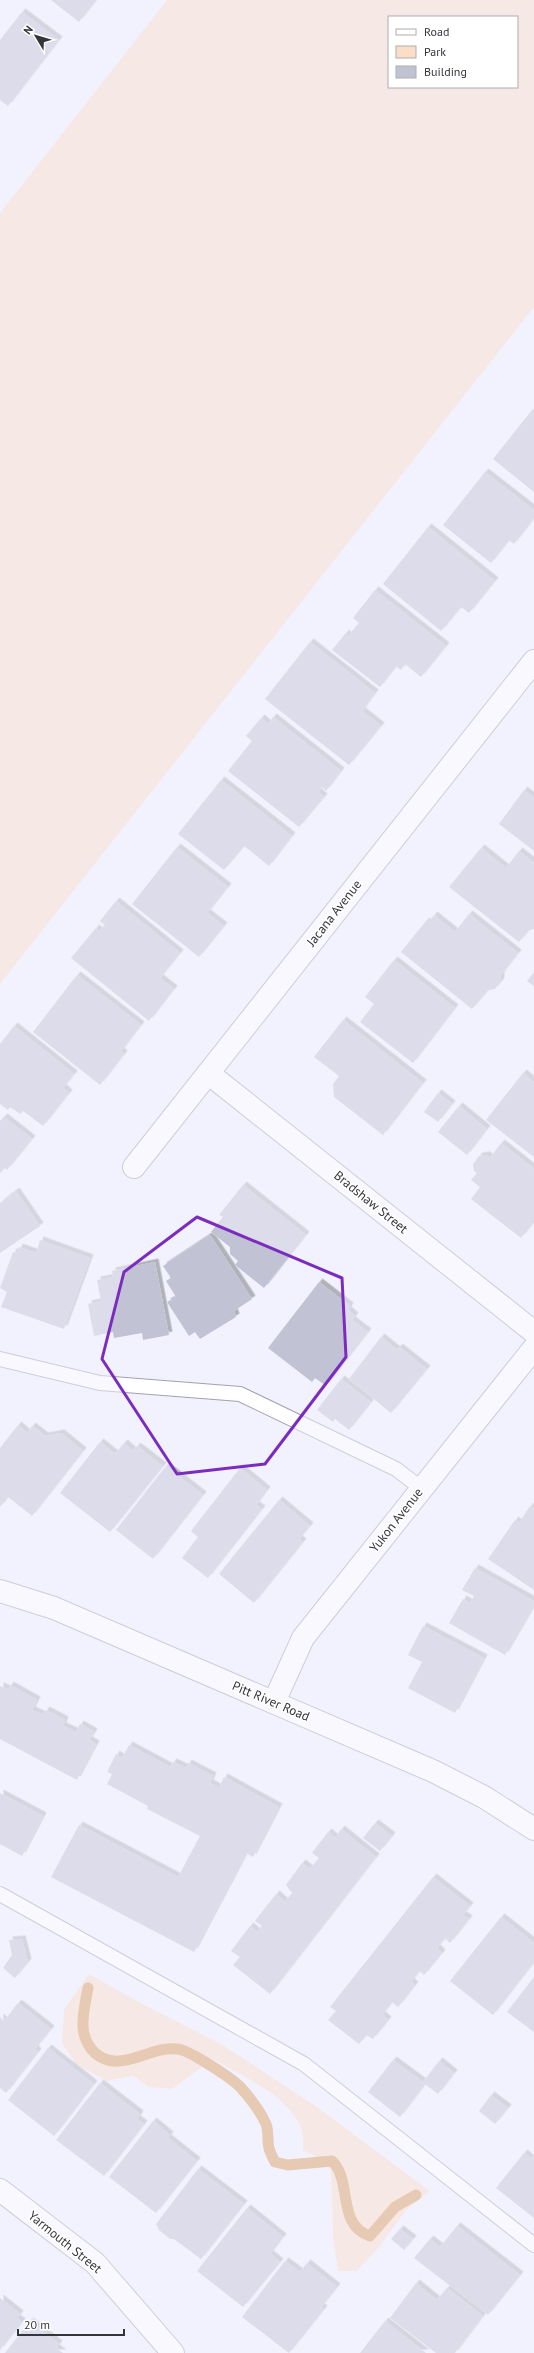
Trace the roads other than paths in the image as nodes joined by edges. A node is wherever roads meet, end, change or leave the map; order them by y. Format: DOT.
graph roads {
  1 [pos="534,661"];
  2 [pos="208,1073"];
  3 [pos="134,1167"];
  4 [pos="534,1332"];
  5 [pos="534,1348"];
  6 [pos="0,1359"];
  7 [pos="421,1488"];
  8 [pos="0,1591"];
  9 [pos="274,1702"];
  10 [pos="534,1829"];
  11 [pos="0,1894"];
  12 [pos="0,2190"];
  13 [pos="534,2245"];
  14 [pos="173,2353"];
  1 -- 2 [label="street, Jacana Avenue"];
  2 -- 3 [label="street, Jacana Avenue"];
  2 -- 4 [label="street, Bradshaw Street"];
  5 -- 7 [label="street, Yukon Avenue"];
  6 -- 7 [label="lane"];
  7 -- 9 [label="street, Yukon Avenue"];
  8 -- 9 [label="street, Pitt River Road"];
  9 -- 10 [label="street, Pitt River Road"];
  11 -- 13 [label="lane"];
  12 -- 14 [label="street, Yarmouth Street"];
}
